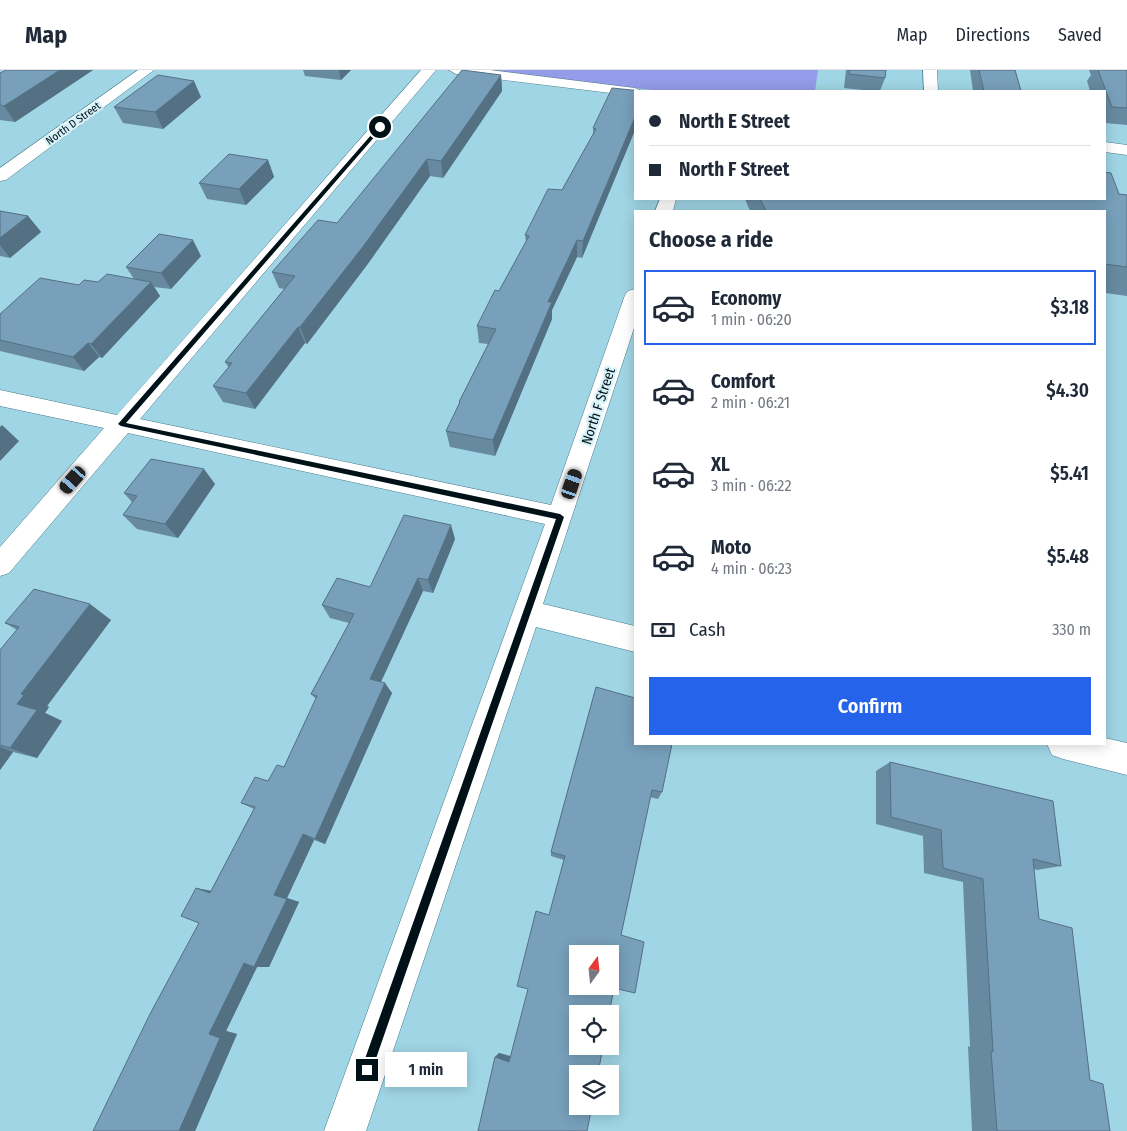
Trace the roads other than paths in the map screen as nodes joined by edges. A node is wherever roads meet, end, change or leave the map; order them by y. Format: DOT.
graph roads {
  1 [pos="147,70"];
  2 [pos="429,70"];
  3 [pos="456,70"];
  4 [pos="930,70"];
  5 [pos="931,90"];
  6 [pos="634,92"];
  7 [pos="1106,147"];
  8 [pos="1127,150"];
  9 [pos="0,176"];
  10 [pos="634,299"];
  11 [pos="0,398"];
  12 [pos="121,424"];
  13 [pos="560,517"];
  14 [pos="0,565"];
  15 [pos="526,612"];
  16 [pos="634,639"];
  17 [pos="1068,745"];
  18 [pos="1127,759"];
  19 [pos="345,1131"];
  1 -- 9 [label="street, North D Street"];
  2 -- 12 [label="street"];
  3 -- 6 [label="street"];
  4 -- 5 [label="street"];
  7 -- 8 [label="street"];
  10 -- 13 [label="street, North F Street"];
  11 -- 12 [label="street"];
  12 -- 13 [label="street"];
  12 -- 14 [label="street"];
  13 -- 15 [label="street, North F Street"];
  15 -- 16 [label="street"];
  15 -- 19 [label="street"];
  17 -- 18 [label="street"];
}
